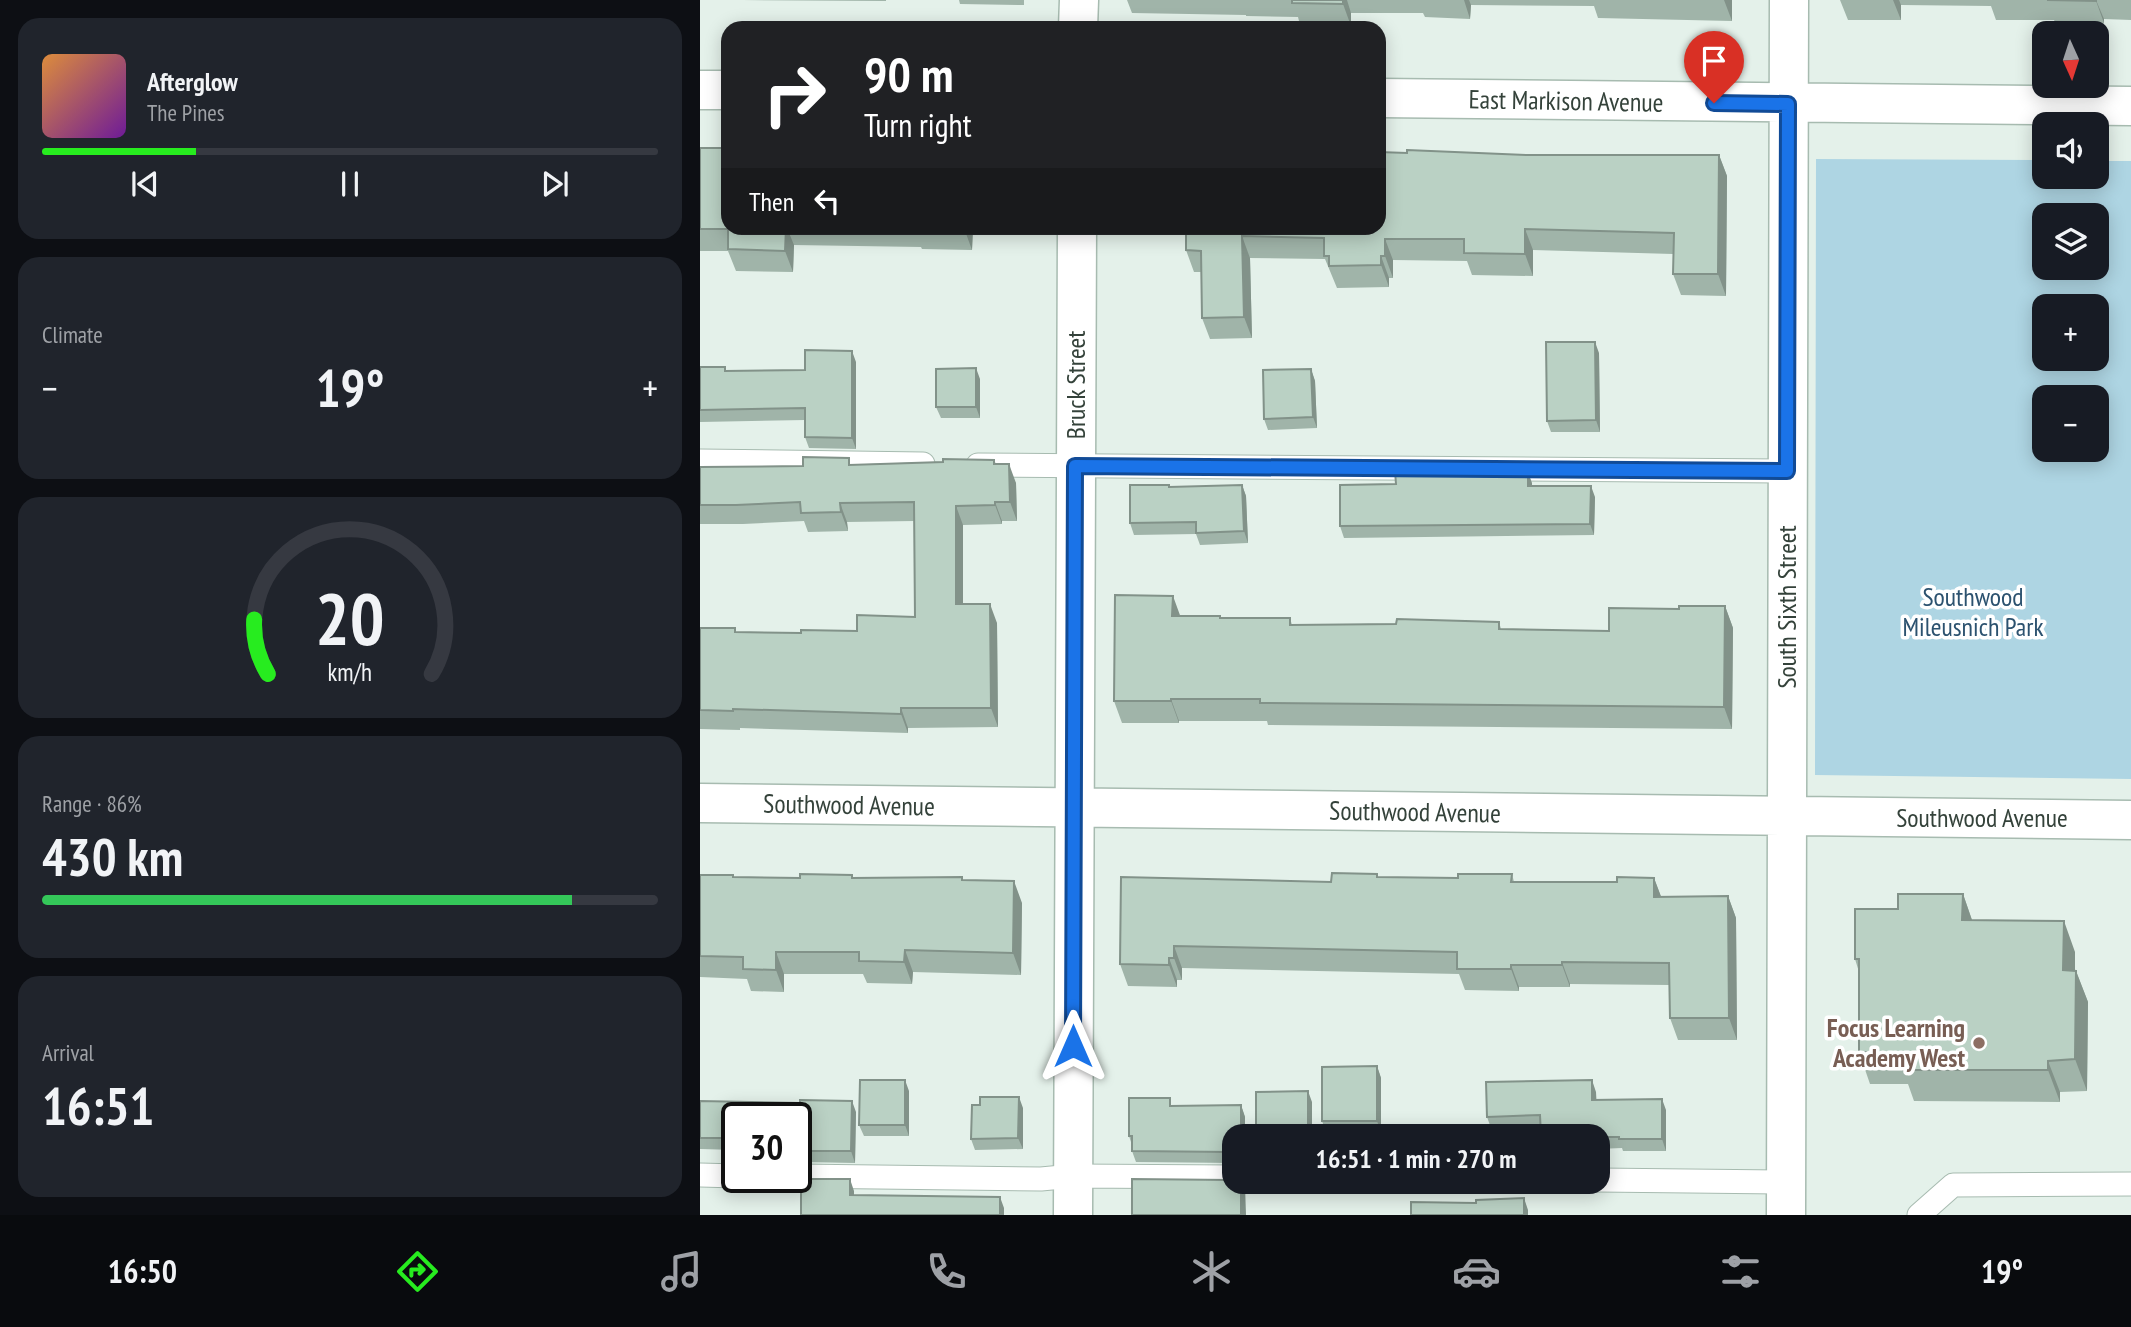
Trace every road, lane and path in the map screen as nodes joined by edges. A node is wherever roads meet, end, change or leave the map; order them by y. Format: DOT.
graph roads {
  1 [pos="1079,0"];
  2 [pos="1789,0"];
  3 [pos="1078,21"];
  4 [pos="700,90"];
  5 [pos="721,90"];
  6 [pos="1386,98"];
  7 [pos="1788,104"];
  8 [pos="2131,106"];
  9 [pos="1077,235"];
  10 [pos="700,461"];
  11 [pos="1075,466"];
  12 [pos="1787,471"];
  13 [pos="700,803"];
  14 [pos="1073,808"];
  15 [pos="1787,816"];
  16 [pos="2131,820"];
  17 [pos="700,1175"];
  18 [pos="721,1176"];
  19 [pos="812,1176"];
  20 [pos="1073,1176"];
  21 [pos="1222,1177"];
  22 [pos="1610,1181"];
  23 [pos="2131,1184"];
  24 [pos="1786,1199"];
  25 [pos="1073,1215"];
  26 [pos="1919,1215"];
  1 -- 3 [label="street"];
  2 -- 7 [label="street, South Sixth Street"];
  4 -- 5 [label="street"];
  6 -- 7 [label="street, East Markison Avenue"];
  7 -- 8 [label="street, East Markison Avenue"];
  7 -- 12 [label="street, South Sixth Street"];
  9 -- 11 [label="street, Bruck Street"];
  10 -- 11 [label="lane"];
  11 -- 12 [label="lane"];
  11 -- 14 [label="street, Bruck Street"];
  12 -- 15 [label="street, South Sixth Street"];
  13 -- 14 [label="street, Southwood Avenue"];
  14 -- 15 [label="street, Southwood Avenue"];
  14 -- 20 [label="street, Bruck Street"];
  15 -- 16 [label="street, Southwood Avenue"];
  15 -- 24 [label="street, South Sixth Street"];
  17 -- 18 [label="lane"];
  19 -- 20 [label="lane"];
  20 -- 21 [label="lane"];
  20 -- 25 [label="street, Bruck Street"];
  22 -- 24 [label="lane"];
  23 -- 26 [label="lane"];
}
